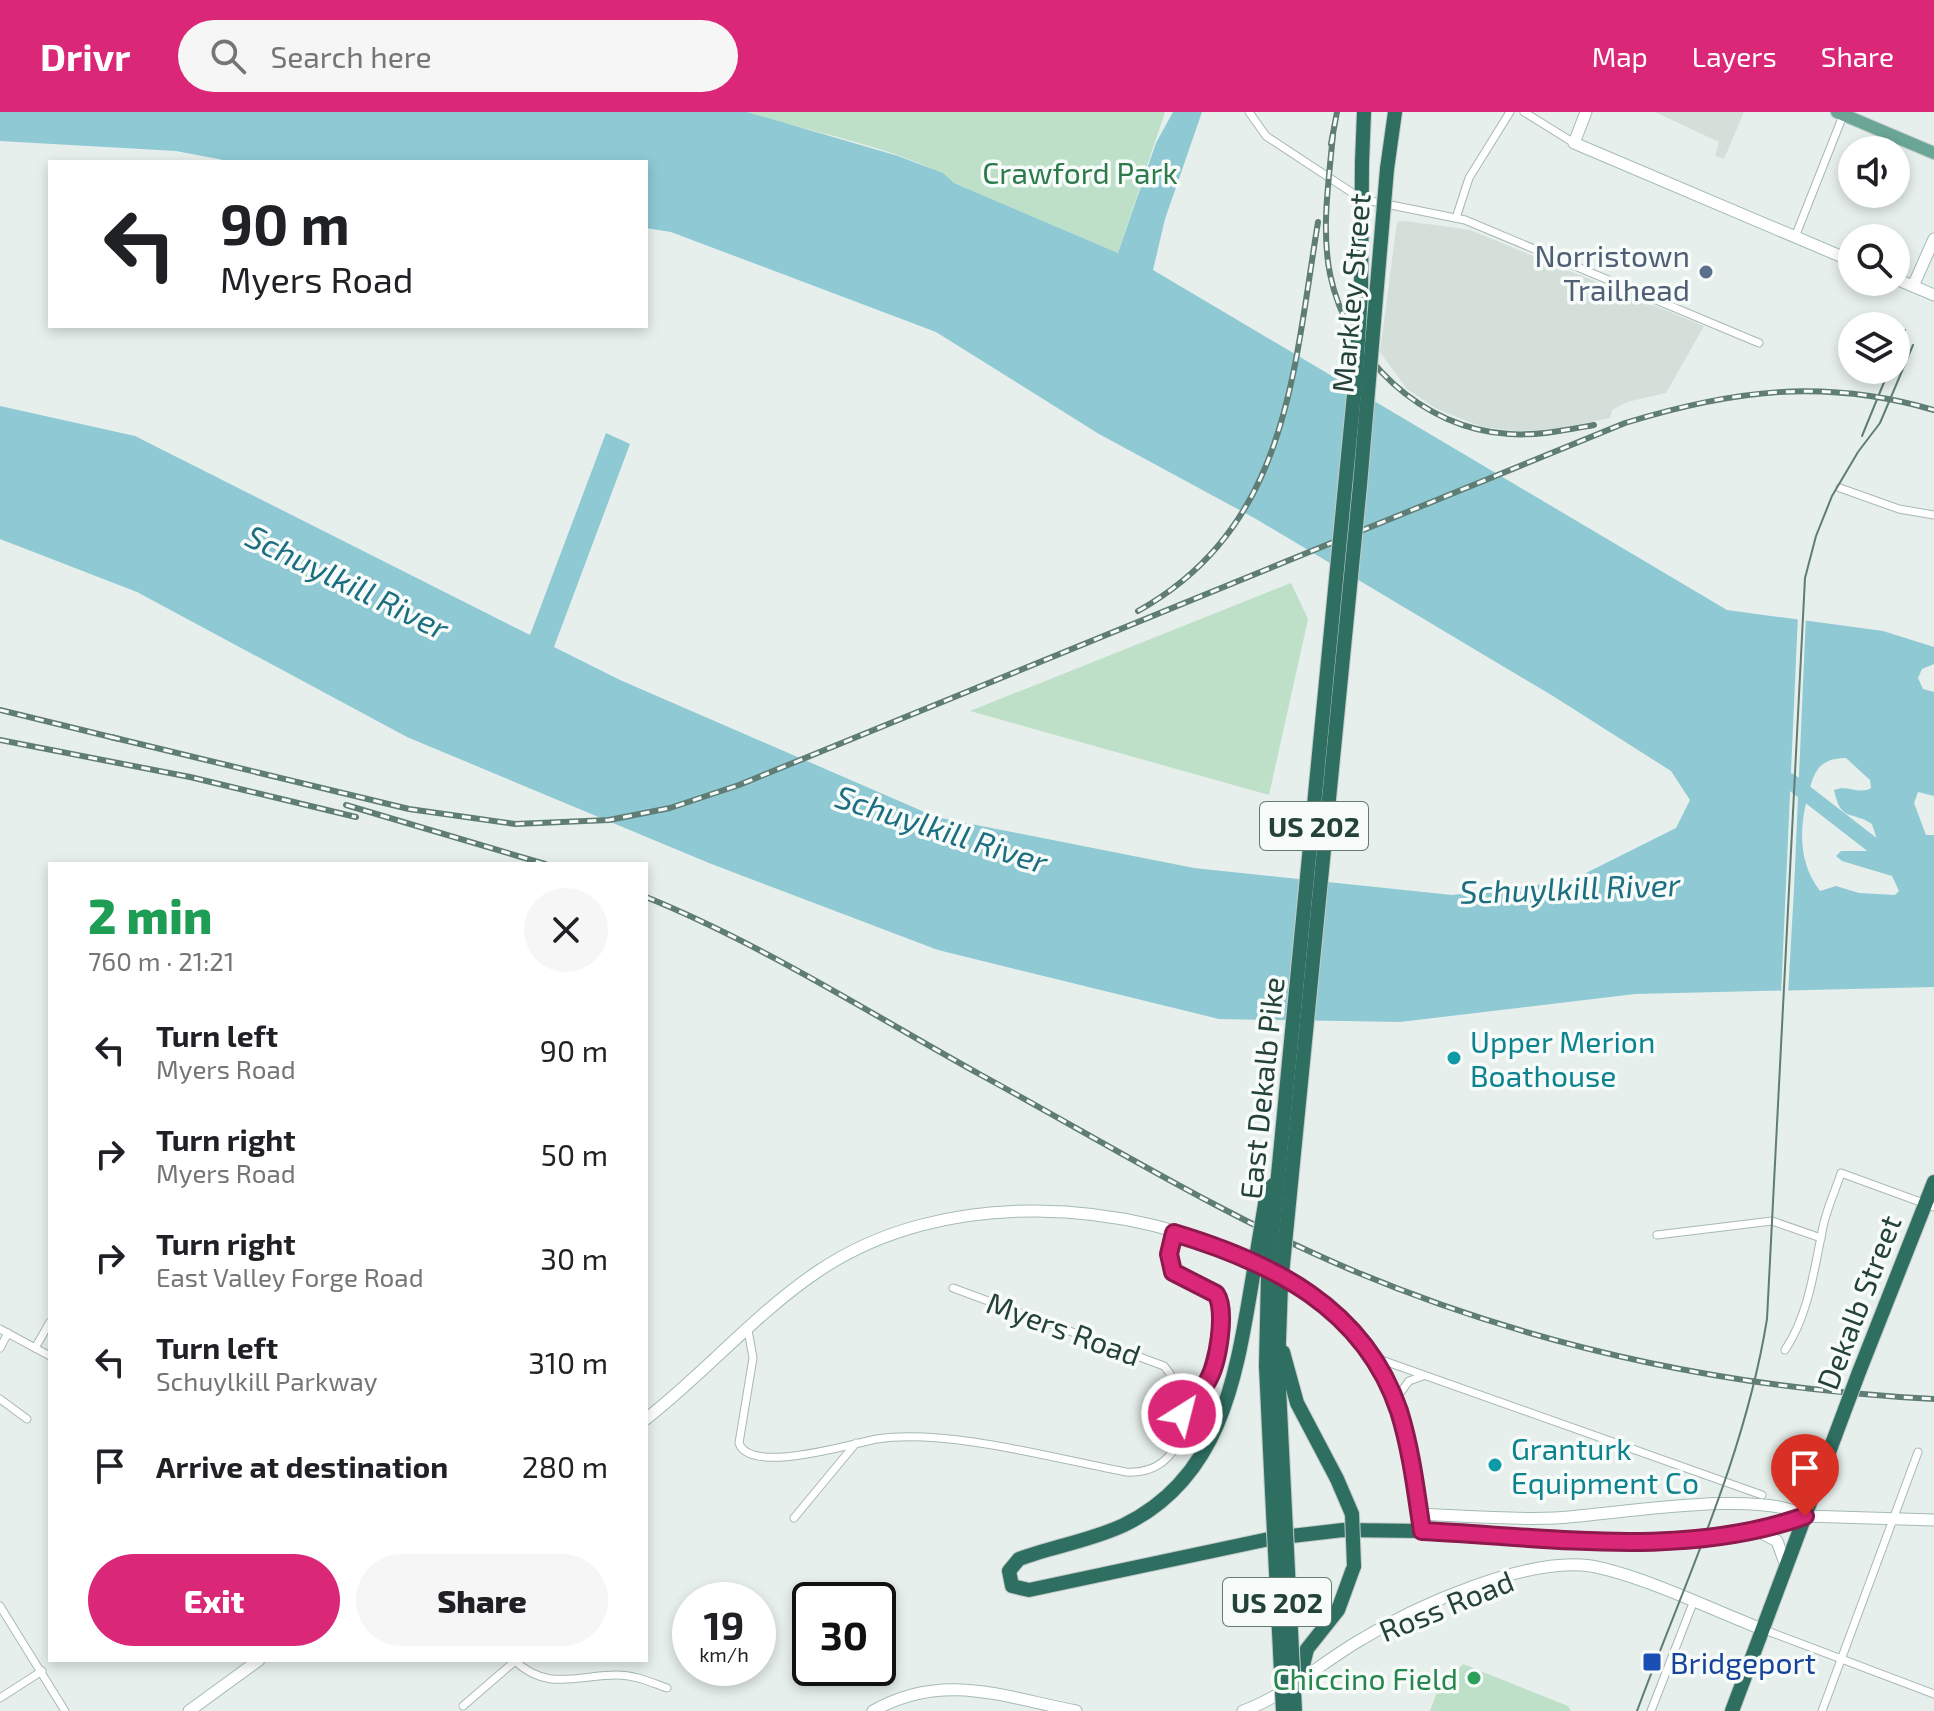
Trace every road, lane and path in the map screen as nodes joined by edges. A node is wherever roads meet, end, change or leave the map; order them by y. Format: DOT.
graph roads {
  1 [pos="1249,112"];
  2 [pos="1364,112"];
  3 [pos="1395,112"];
  4 [pos="1510,112"];
  5 [pos="1524,112"];
  6 [pos="1586,112"];
  7 [pos="1841,113"];
  8 [pos="1574,143"];
  9 [pos="1934,153"];
  10 [pos="1456,218"];
  11 [pos="1795,237"];
  12 [pos="1934,239"];
  13 [pos="1838,255"];
  14 [pos="1910,285"];
  15 [pos="1913,286"];
  16 [pos="1934,295"];
  17 [pos="1759,343"];
  18 [pos="1354,476"];
  19 [pos="1840,488"];
  20 [pos="1934,515"];
  21 [pos="1278,1179"];
  22 [pos="1934,1182"];
  23 [pos="1929,1205"];
  24 [pos="1174,1233"];
  25 [pos="1657,1235"];
  26 [pos="1821,1238"];
  27 [pos="1274,1281"];
  28 [pos="953,1288"];
  29 [pos="48,1325"];
  30 [pos="748,1330"];
  31 [pos="4,1331"];
  32 [pos="1278,1344"];
  33 [pos="0,1348"];
  34 [pos="35,1348"];
  35 [pos="1785,1350"];
  36 [pos="48,1355"];
  37 [pos="1373,1357"];
  38 [pos="1425,1375"];
  39 [pos="0,1399"];
  40 [pos="1180,1399"];
  41 [pos="1395,1400"];
  42 [pos="648,1417"];
  43 [pos="27,1419"];
  44 [pos="856,1443"];
  45 [pos="1918,1452"];
  46 [pos="1278,1491"];
  47 [pos="1762,1495"];
  48 [pos="1419,1514"];
  49 [pos="1805,1516"];
  50 [pos="794,1518"];
  51 [pos="1894,1519"];
  52 [pos="1934,1520"];
  53 [pos="1753,1528"];
  54 [pos="1422,1531"];
  55 [pos="1786,1566"];
  56 [pos="1693,1603"];
  57 [pos="0,1606"];
  58 [pos="1762,1629"];
  59 [pos="1842,1659"];
  60 [pos="256,1662"];
  61 [pos="512,1662"];
  62 [pos="517,1662"];
  63 [pos="42,1671"];
  64 [pos="1299,1681"];
  65 [pos="667,1688"];
  66 [pos="1934,1694"];
  67 [pos="0,1698"];
  68 [pos="463,1706"];
  69 [pos="65,1711"];
  70 [pos="189,1711"];
  71 [pos="873,1711"];
  72 [pos="1076,1711"];
  73 [pos="1243,1711"];
  74 [pos="1283,1711"];
  75 [pos="1295,1711"];
  76 [pos="1651,1711"];
  77 [pos="1732,1711"];
  78 [pos="1822,1711"];
  1 -- 10 [label="street"];
  2 -- 18 [label="highway, Markley Street / US 202, bridge"];
  3 -- 18 [label="highway, Markley Street, bridge"];
  4 -- 10 [label="street"];
  5 -- 8 [label="street"];
  6 -- 8 [label="main road"];
  7 -- 9 [label="main road"];
  7 -- 11 [label="street"];
  8 -- 11 [label="main road"];
  10 -- 17 [label="street"];
  11 -- 13 [label="main road"];
  12 -- 15 [label="main road"];
  14 -- 15 [label="main road"];
  15 -- 16 [label="main road"];
  18 -- 21 [label="highway, East Dekalb Pike / US 202, bridge"];
  18 -- 27 [label="highway, East Dekalb Pike, bridge"];
  19 -- 20 [label="street"];
  21 -- 27 [label="highway, East Dekalb Pike / US 202, bridge"];
  21 -- 54 [label="highway, bridge"];
  22 -- 23 [label="highway, Dekalb Street"];
  23 -- 26 [label="street"];
  23 -- 49 [label="highway, Dekalb Street, bridge"];
  24 -- 30 [label="main road"];
  24 -- 37 [label="main road"];
  24 -- 40 [label="street"];
  25 -- 26 [label="street"];
  26 -- 35 [label="street"];
  27 -- 32 [label="highway, East Dekalb Pike"];
  27 -- 46 [label="highway, East Dekalb Pike / US 202"];
  28 -- 40 [label="street, Myers Road"];
  29 -- 34 [label="street"];
  30 -- 42 [label="main road"];
  30 -- 44 [label="street"];
  31 -- 33 [label="street"];
  31 -- 34 [label="street"];
  32 -- 46 [label="highway, East Dekalb Pike"];
  32 -- 64 [label="highway, bridge"];
  34 -- 36 [label="street"];
  37 -- 38 [label="street"];
  37 -- 41 [label="main road"];
  38 -- 41 [label="street"];
  38 -- 47 [label="street"];
  39 -- 43 [label="street"];
  40 -- 44 [label="street"];
  41 -- 48 [label="main road"];
  44 -- 50 [label="street"];
  45 -- 51 [label="street"];
  46 -- 74 [label="highway, East Dekalb Pike / US 202, bridge"];
  46 -- 75 [label="highway, East Dekalb Pike, bridge"];
  48 -- 49 [label="main road"];
  48 -- 54 [label="main road"];
  49 -- 51 [label="main road"];
  49 -- 53 [label="main road"];
  49 -- 55 [label="highway, Dekalb Street"];
  51 -- 52 [label="main road"];
  51 -- 59 [label="street"];
  53 -- 54 [label="main road"];
  53 -- 55 [label="main road"];
  55 -- 58 [label="highway, Dekalb Street"];
  56 -- 58 [label="main road, Ross Road"];
  56 -- 64 [label="main road, Ross Road"];
  56 -- 76 [label="street"];
  57 -- 63 [label="street"];
  58 -- 59 [label="street"];
  58 -- 77 [label="highway, Dekalb Street"];
  59 -- 66 [label="street"];
  59 -- 78 [label="street"];
  60 -- 70 [label="main road"];
  61 -- 68 [label="street"];
  62 -- 65 [label="street"];
  63 -- 67 [label="street"];
  63 -- 69 [label="street"];
  64 -- 73 [label="main road, Ross Road"];
  71 -- 72 [label="main road"];
}
